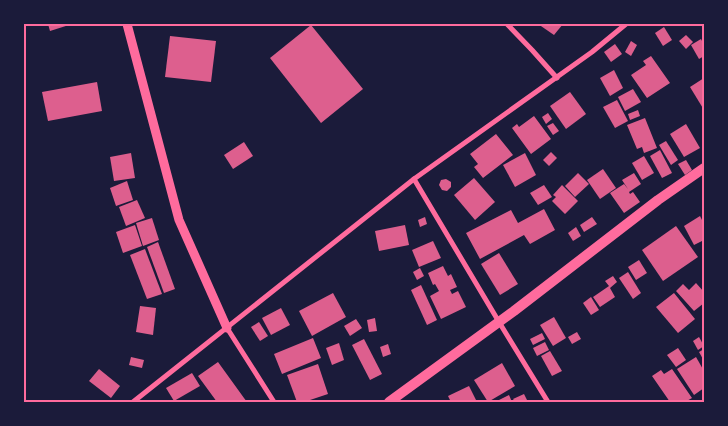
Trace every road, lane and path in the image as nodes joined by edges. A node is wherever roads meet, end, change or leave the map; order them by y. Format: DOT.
graph roads {
  1 [pos="127,24"];
  2 [pos="507,24"];
  3 [pos="626,24"];
  4 [pos="557,78"];
  5 [pos="704,168"];
  6 [pos="414,179"];
  7 [pos="498,322"];
  8 [pos="227,328"];
  9 [pos="132,402"];
  10 [pos="274,402"];
  11 [pos="389,402"];
  12 [pos="548,402"];
  1 -- 8 [label="main road"];
  2 -- 4 [label="street"];
  3 -- 4 [label="street"];
  4 -- 6 [label="street"];
  5 -- 7 [label="highway"];
  6 -- 7 [label="street"];
  6 -- 8 [label="street"];
  7 -- 11 [label="highway"];
  7 -- 12 [label="street"];
  8 -- 9 [label="street"];
  8 -- 10 [label="street"];
}
